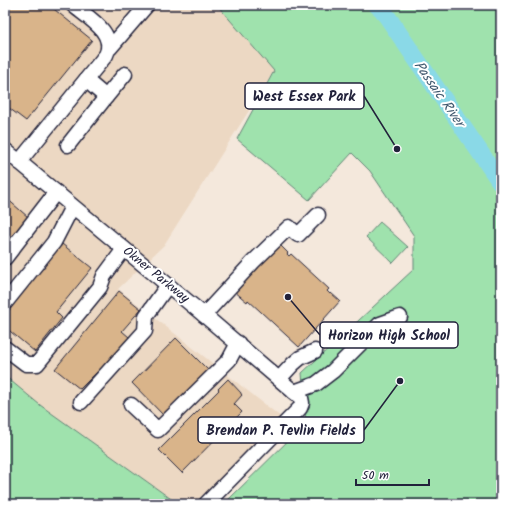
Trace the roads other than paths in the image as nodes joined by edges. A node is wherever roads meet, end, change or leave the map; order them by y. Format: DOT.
graph roads {
  1 [pos="73,5"];
  2 [pos="147,5"];
  3 [pos="110,48"];
  4 [pos="125,74"];
  5 [pos="86,80"];
  6 [pos="106,97"];
  7 [pos="68,145"];
  8 [pos="6,152"];
  9 [pos="19,162"];
  10 [pos="56,192"];
  11 [pos="72,207"];
  12 [pos="318,215"];
  13 [pos="124,249"];
  14 [pos="5,258"];
  15 [pos="168,285"];
  16 [pos="5,303"];
  17 [pos="204,315"];
  18 [pos="400,317"];
  19 [pos="238,343"];
  20 [pos="5,348"];
  21 [pos="315,351"];
  22 [pos="279,379"];
  23 [pos="298,398"];
  24 [pos="81,402"];
  25 [pos="131,405"];
  26 [pos="206,504"];
  1 -- 3 [label="street"];
  2 -- 3 [label="street"];
  3 -- 5 [label="street"];
  4 -- 6 [label="street"];
  5 -- 6 [label="street"];
  5 -- 9 [label="street"];
  6 -- 7 [label="street"];
  8 -- 9 [label="street, Okner Parkway"];
  9 -- 10 [label="street, Okner Parkway"];
  10 -- 11 [label="street, Okner Parkway"];
  10 -- 14 [label="street"];
  11 -- 13 [label="street, Okner Parkway"];
  11 -- 16 [label="street"];
  12 -- 17 [label="street"];
  13 -- 15 [label="street, Okner Parkway"];
  13 -- 20 [label="street"];
  15 -- 17 [label="street, Okner Parkway"];
  15 -- 24 [label="street"];
  17 -- 19 [label="street, Okner Parkway"];
  18 -- 23 [label="street"];
  19 -- 22 [label="street, Okner Parkway"];
  19 -- 25 [label="street"];
  21 -- 22 [label="street"];
  22 -- 23 [label="street, Okner Parkway"];
  23 -- 26 [label="street"];
}
